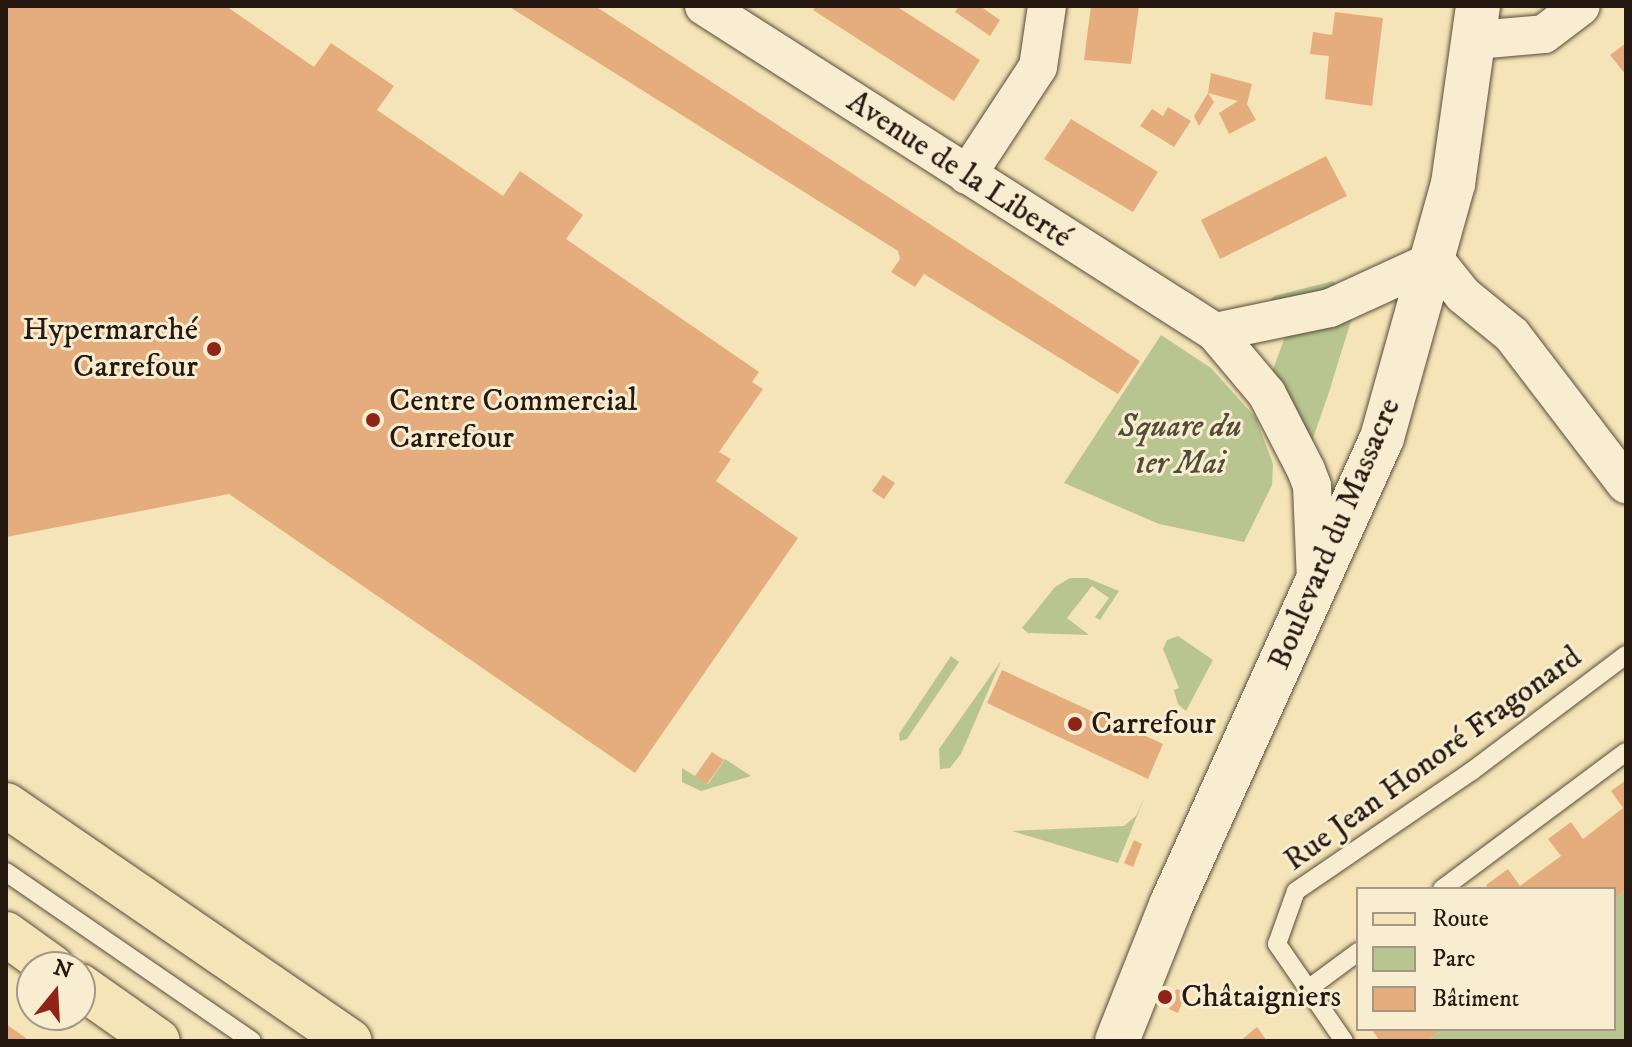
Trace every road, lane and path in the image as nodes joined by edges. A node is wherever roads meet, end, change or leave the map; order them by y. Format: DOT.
graph roads {
  1 [pos="704,6"];
  2 [pos="1047,6"];
  3 [pos="1581,6"];
  4 [pos="1477,23"];
  5 [pos="967,175"];
  6 [pos="1435,260"];
  7 [pos="1215,332"];
  8 [pos="1626,484"];
  9 [pos="1316,583"];
  10 [pos="1626,655"];
  11 [pos="1626,752"];
  12 [pos="6,805"];
  13 [pos="6,872"];
  14 [pos="1445,887"];
  15 [pos="1171,905"];
  16 [pos="6,934"];
  17 [pos="30,951"];
  18 [pos="1356,953"];
  19 [pos="1308,989"];
  20 [pos="96,997"];
  21 [pos="158,1041"];
  22 [pos="252,1041"];
  23 [pos="350,1041"];
  24 [pos="1098,1041"];
  25 [pos="1117,1041"];
  26 [pos="1344,1041"];
  1 -- 5 [label="street, Avenue de la Liberté"];
  2 -- 5 [label="street"];
  3 -- 4 [label="street"];
  4 -- 6 [label="main road, Boulevard du Massacre"];
  5 -- 7 [label="street, Avenue de la Liberté"];
  6 -- 7 [label="street"];
  6 -- 8 [label="street"];
  6 -- 9 [label="main road, Boulevard du Massacre"];
  7 -- 9 [label="street, Avenue de la Liberté"];
  9 -- 15 [label="main road, Boulevard du Massacre"];
  10 -- 19 [label="lane, Rue Jean Honoré Fragonard"];
  11 -- 14 [label="lane"];
  12 -- 23 [label="main road"];
  13 -- 22 [label="lane"];
  15 -- 24 [label="main road, Boulevard du Massacre"];
  15 -- 25 [label="main road, Boulevard du Massacre"];
  16 -- 17 [label="main road"];
  18 -- 19 [label="lane"];
  19 -- 26 [label="lane, Rue Jean Honoré Fragonard"];
  20 -- 21 [label="main road"];
}
